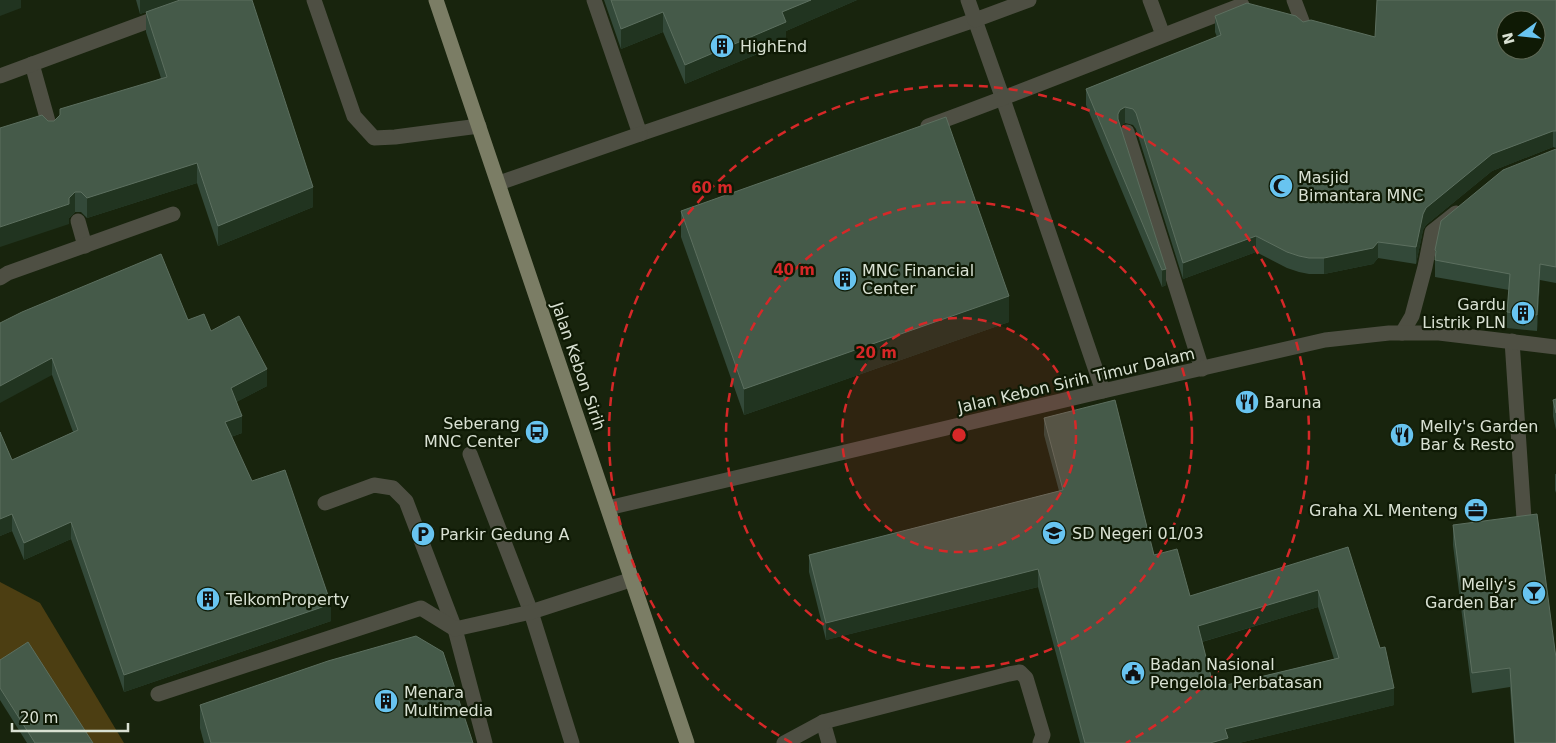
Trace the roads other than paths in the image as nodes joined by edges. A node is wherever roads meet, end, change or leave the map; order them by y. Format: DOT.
graph roads {
  1 [pos="314,0"];
  2 [pos="436,0"];
  3 [pos="594,0"];
  4 [pos="968,0"];
  5 [pos="1029,0"];
  6 [pos="1150,0"];
  7 [pos="1294,0"];
  8 [pos="1242,5"];
  9 [pos="179,10"];
  10 [pos="975,20"];
  11 [pos="1305,29"];
  12 [pos="1163,35"];
  13 [pos="32,64"];
  14 [pos="0,76"];
  15 [pos="1003,99"];
  16 [pos="479,126"];
  17 [pos="51,132"];
  18 [pos="913,132"];
  19 [pos="1127,132"];
  20 [pos="640,134"];
  21 [pos="498,183"];
  22 [pos="1469,202"];
  23 [pos="173,214"];
  24 [pos="78,221"];
  25 [pos="85,246"];
  26 [pos="0,278"];
  27 [pos="1402,333"];
  28 [pos="1512,342"];
  29 [pos="1556,347"];
  30 [pos="1202,369"];
  31 [pos="1103,391"];
  32 [pos="470,454"];
  33 [pos="325,503"];
  34 [pos="608,508"];
  35 [pos="1524,519"];
  36 [pos="633,579"];
  37 [pos="531,612"];
  38 [pos="455,629"];
  39 [pos="158,694"];
  40 [pos="823,722"];
  41 [pos="484,743"];
  42 [pos="572,743"];
  43 [pos="687,743"];
  44 [pos="784,743"];
  45 [pos="829,743"];
  46 [pos="1040,743"];
  1 -- 16 [label="street"];
  2 -- 16 [label="main road, Jalan Kebon Sirih"];
  3 -- 20 [label="street"];
  4 -- 10 [label="street"];
  5 -- 10 [label="street"];
  6 -- 12 [label="street"];
  7 -- 11 [label="street"];
  8 -- 12 [label="street"];
  9 -- 13 [label="street"];
  10 -- 15 [label="street"];
  10 -- 20 [label="street"];
  12 -- 15 [label="street"];
  13 -- 14 [label="street"];
  13 -- 17 [label="street"];
  15 -- 18 [label="street"];
  15 -- 31 [label="street"];
  16 -- 21 [label="main road, Jalan Kebon Sirih"];
  19 -- 30 [label="street"];
  20 -- 21 [label="street"];
  21 -- 34 [label="main road, Jalan Kebon Sirih"];
  22 -- 27 [label="street"];
  23 -- 25 [label="street"];
  24 -- 25 [label="street"];
  25 -- 26 [label="street"];
  27 -- 28 [label="street, Jalan Kebon Sirih Timur Dalam"];
  27 -- 30 [label="street, Jalan Kebon Sirih Timur Dalam"];
  28 -- 29 [label="street, Jalan Kebon Sirih Timur Dalam"];
  28 -- 35 [label="street"];
  30 -- 31 [label="street, Jalan Kebon Sirih Timur Dalam"];
  31 -- 34 [label="street, Jalan Kebon Sirih Timur Dalam"];
  32 -- 37 [label="street"];
  33 -- 38 [label="street"];
  34 -- 36 [label="main road, Jalan Kebon Sirih"];
  36 -- 37 [label="street"];
  36 -- 43 [label="main road, Jalan Kebon Sirih"];
  37 -- 38 [label="street"];
  37 -- 42 [label="street"];
  38 -- 39 [label="street"];
  38 -- 41 [label="street"];
  40 -- 44 [label="street"];
  40 -- 45 [label="street"];
  40 -- 46 [label="street"];
}
